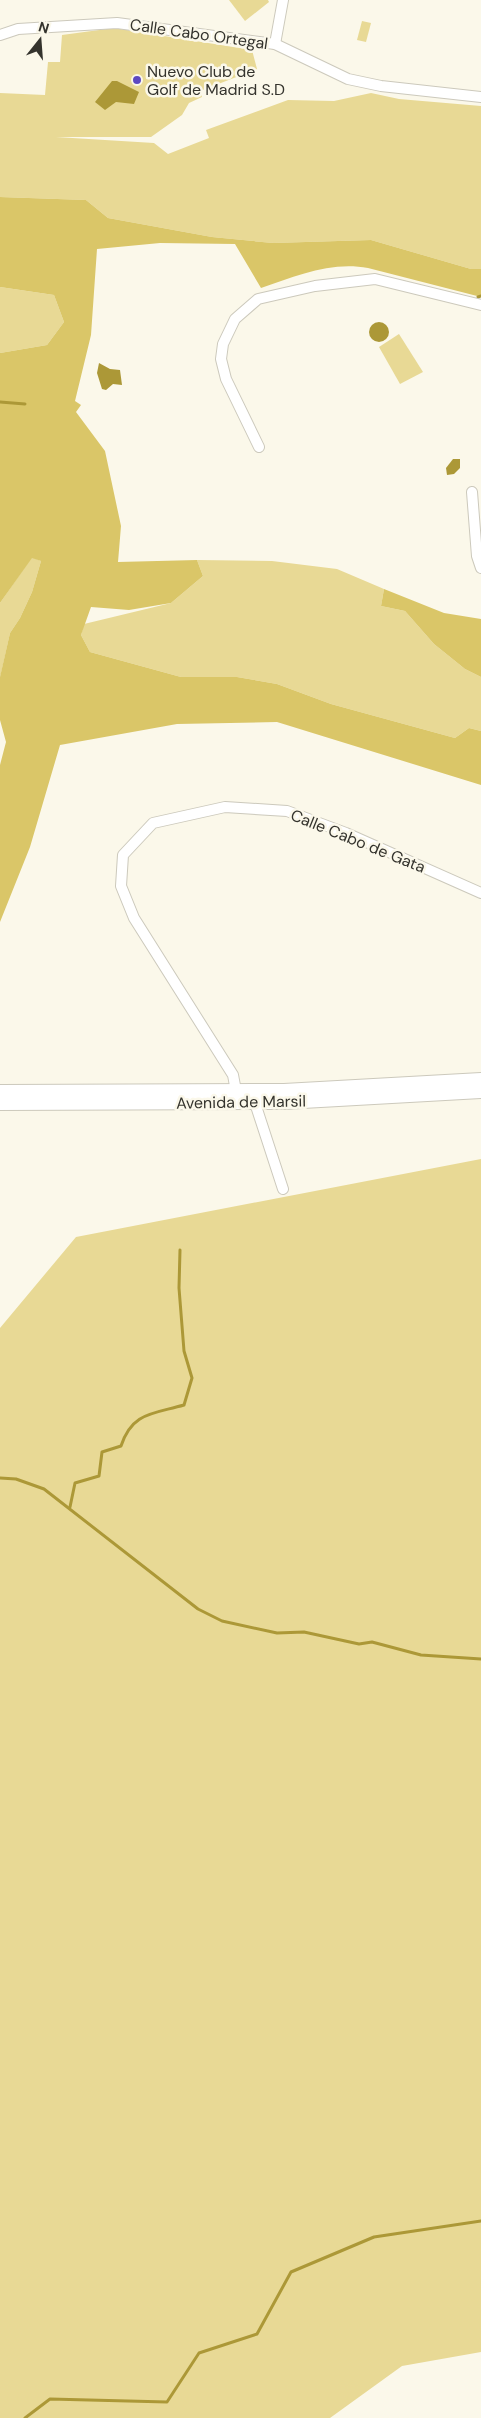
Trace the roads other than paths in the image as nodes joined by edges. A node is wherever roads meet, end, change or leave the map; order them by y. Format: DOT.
graph roads {
  1 [pos="283,0"];
  2 [pos="0,35"];
  3 [pos="275,44"];
  4 [pos="481,97"];
  5 [pos="481,305"];
  6 [pos="259,447"];
  7 [pos="472,492"];
  8 [pos="481,568"];
  9 [pos="481,893"];
  10 [pos="481,1080"];
  11 [pos="236,1091"];
  12 [pos="481,1091"];
  13 [pos="0,1092"];
  14 [pos="0,1103"];
  15 [pos="255,1103"];
  16 [pos="283,1189"];
  1 -- 3 [label="street"];
  2 -- 3 [label="street, Calle Cabo Ortegal"];
  3 -- 4 [label="street, Calle Cabo Ortegal"];
  5 -- 6 [label="street"];
  7 -- 8 [label="street"];
  9 -- 11 [label="street, Calle Cabo de Gata"];
  10 -- 11 [label="street, Avenida de Marsil"];
  11 -- 13 [label="street, Avenida de Marsil"];
  12 -- 15 [label="street, Avenida de Marsil"];
  14 -- 15 [label="street, Avenida de Marsil"];
  15 -- 16 [label="street"];
}
